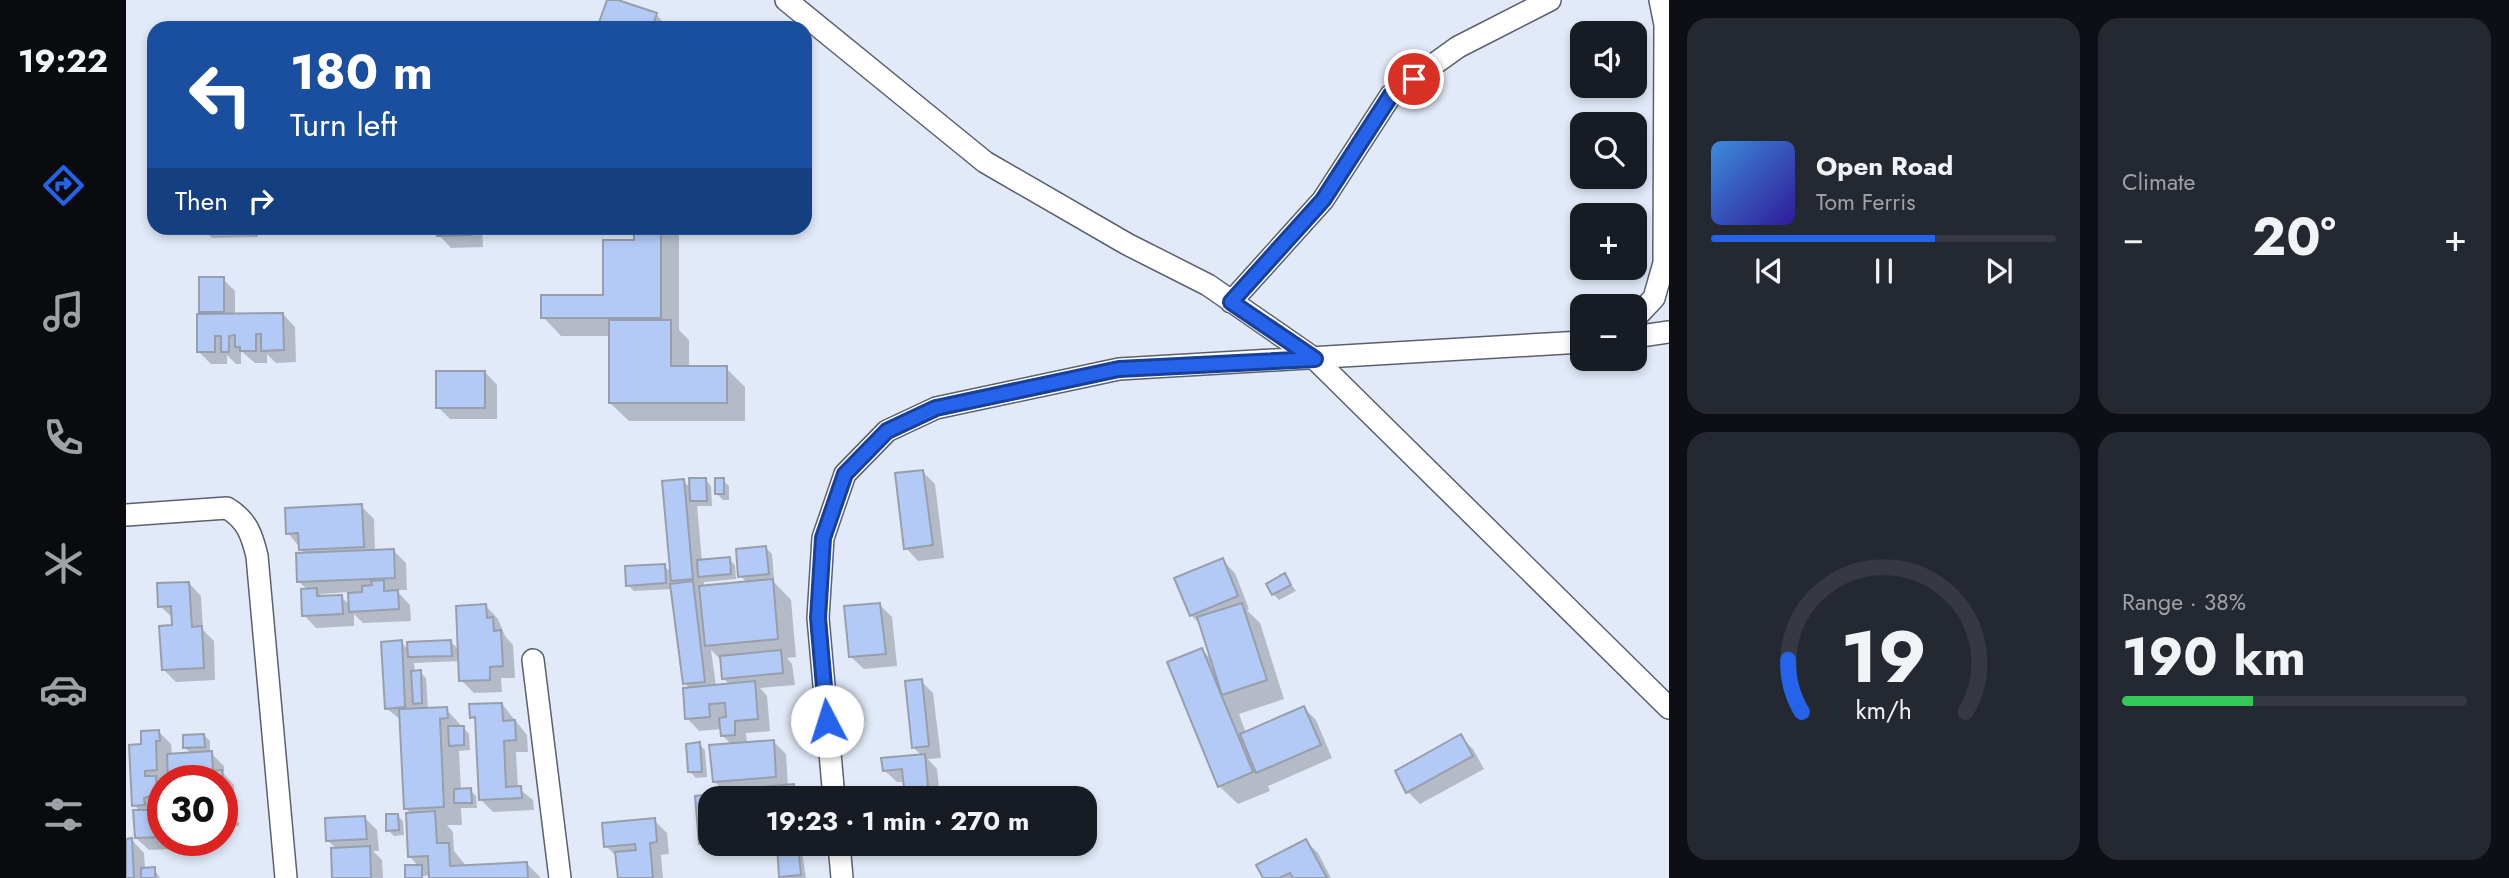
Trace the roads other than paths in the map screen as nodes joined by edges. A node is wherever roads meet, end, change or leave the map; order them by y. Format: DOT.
graph roads {
  1 [pos="786,0"];
  2 [pos="1550,0"];
  3 [pos="1660,0"];
  4 [pos="809,10"];
  5 [pos="1231,302"];
  6 [pos="1647,305"];
  7 [pos="1669,332"];
  8 [pos="1647,335"];
  9 [pos="1570,343"];
  10 [pos="1315,359"];
  11 [pos="126,515"];
  12 [pos="533,660"];
  13 [pos="1669,708"];
  14 [pos="833,786"];
  15 [pos="839,856"];
  16 [pos="286,878"];
  17 [pos="559,878"];
  18 [pos="842,878"];
  1 -- 4 [label="street"];
  2 -- 5 [label="street"];
  3 -- 6 [label="street"];
  4 -- 5 [label="street"];
  5 -- 10 [label="street"];
  7 -- 8 [label="street"];
  9 -- 10 [label="street"];
  10 -- 13 [label="street"];
  10 -- 14 [label="street"];
  11 -- 16 [label="street"];
  12 -- 17 [label="street"];
  15 -- 18 [label="street"];
}
